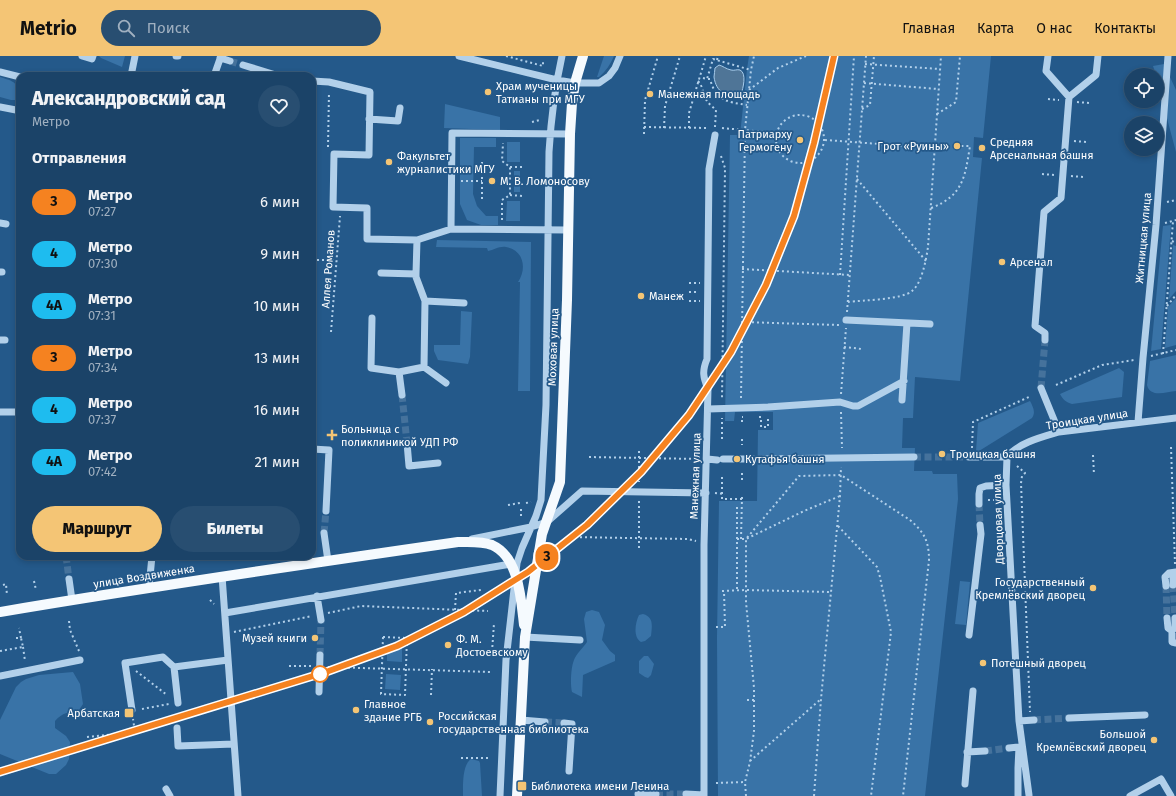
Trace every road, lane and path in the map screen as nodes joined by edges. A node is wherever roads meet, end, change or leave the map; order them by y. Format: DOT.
graph roads {
  1 [pos="82,56"];
  2 [pos="93,56"];
  3 [pos="134,56"];
  4 [pos="459,56"];
  5 [pos="506,56"];
  6 [pos="562,56"];
  7 [pos="582,56"];
  8 [pos="620,56"];
  9 [pos="658,56"];
  10 [pos="680,56"];
  11 [pos="706,56"];
  12 [pos="718,56"];
  13 [pos="754,56"];
  14 [pos="806,56"];
  15 [pos="854,56"];
  16 [pos="866,56"];
  17 [pos="874,56"];
  18 [pos="941,56"];
  19 [pos="960,56"];
  20 [pos="1048,56"];
  21 [pos="1098,56"];
  22 [pos="1168,56"];
  23 [pos="221,57"];
  24 [pos="713,57"];
  25 [pos="718,60"];
  26 [pos="230,61"];
  27 [pos="543,61"];
  28 [pos="865,64"];
  29 [pos="874,64"];
  30 [pos="243,65"];
  31 [pos="940,69"];
  32 [pos="751,70"];
  33 [pos="0,72"];
  34 [pos="132,72"];
  35 [pos="215,72"];
  36 [pos="266,72"];
  37 [pos="16,76"];
  38 [pos="703,78"];
  39 [pos="708,79"];
  40 [pos="557,80"];
  41 [pos="698,81"];
  42 [pos="316,82"];
  43 [pos="575,83"];
  44 [pos="864,83"];
  45 [pos="872,84"];
  46 [pos="939,89"];
  47 [pos="749,90"];
  48 [pos="329,91"];
  49 [pos="329,95"];
  50 [pos="1069,97"];
  51 [pos="747,105"];
  52 [pos="0,107"];
  53 [pos="400,108"];
  54 [pos="862,109"];
  55 [pos="16,110"];
  56 [pos="937,114"];
  57 [pos="369,119"];
  58 [pos="540,120"];
  59 [pos="532,122"];
  60 [pos="644,127"];
  61 [pos="664,128"];
  62 [pos="689,128"];
  63 [pos="745,130"];
  64 [pos="715,132"];
  65 [pos="777,133"];
  66 [pos="503,134"];
  67 [pos="550,134"];
  68 [pos="570,134"];
  69 [pos="644,134"];
  70 [pos="825,140"];
  71 [pos="849,142"];
  72 [pos="859,142"];
  73 [pos="959,146"];
  74 [pos="935,148"];
  75 [pos="721,155"];
  76 [pos="482,162"];
  77 [pos="510,167"];
  78 [pos="522,167"];
  79 [pos="857,178"];
  80 [pos="452,181"];
  81 [pos="482,181"];
  82 [pos="510,196"];
  83 [pos="522,196"];
  84 [pos="482,199"];
  85 [pos="340,207"];
  86 [pos="931,208"];
  87 [pos="1173,221"];
  88 [pos="451,229"];
  89 [pos="502,230"];
  90 [pos="549,230"];
  91 [pos="568,230"];
  92 [pos="417,240"];
  93 [pos="1172,241"];
  94 [pos="1176,244"];
  95 [pos="316,260"];
  96 [pos="336,260"];
  97 [pos="926,261"];
  98 [pos="742,269"];
  99 [pos="381,273"];
  100 [pos="416,274"];
  101 [pos="840,276"];
  102 [pos="850,276"];
  103 [pos="689,283"];
  104 [pos="703,283"];
  105 [pos="689,292"];
  106 [pos="703,292"];
  107 [pos="1176,295"];
  108 [pos="425,301"];
  109 [pos="689,301"];
  110 [pos="703,301"];
  111 [pos="848,302"];
  112 [pos="464,303"];
  113 [pos="1167,306"];
  114 [pos="372,318"];
  115 [pos="846,320"];
  116 [pos="742,322"];
  117 [pos="907,323"];
  118 [pos="930,324"];
  119 [pos="331,332"];
  120 [pos="1045,340"];
  121 [pos="844,347"];
  122 [pos="862,349"];
  123 [pos="1176,350"];
  124 [pos="1163,354"];
  125 [pos="1150,356"];
  126 [pos="1134,360"];
  127 [pos="424,367"];
  128 [pos="399,372"];
  129 [pos="904,381"];
  130 [pos="446,383"];
  131 [pos="1056,385"];
  132 [pos="1041,388"];
  133 [pos="402,395"];
  134 [pos="1029,397"];
  135 [pos="902,400"];
  136 [pos="840,402"];
  137 [pos="741,408"];
  138 [pos="708,409"];
  139 [pos="0,412"];
  140 [pos="16,412"];
  141 [pos="768,412"];
  142 [pos="722,413"];
  143 [pos="742,417"];
  144 [pos="1176,418"];
  145 [pos="742,422"];
  146 [pos="1138,422"];
  147 [pos="760,423"];
  148 [pos="722,426"];
  149 [pos="725,426"];
  150 [pos="1059,432"];
  151 [pos="722,438"];
  152 [pos="742,438"];
  153 [pos="407,443"];
  154 [pos="742,445"];
  155 [pos="972,446"];
  156 [pos="1171,447"];
  157 [pos="842,448"];
  158 [pos="316,449"];
  159 [pos="1093,455"];
  160 [pos="589,457"];
  161 [pos="914,457"];
  162 [pos="969,457"];
  163 [pos="1007,457"];
  164 [pos="707,459"];
  165 [pos="438,463"];
  166 [pos="841,467"];
  167 [pos="742,473"];
  168 [pos="1025,473"];
  169 [pos="841,474"];
  170 [pos="1094,475"];
  171 [pos="722,477"];
  172 [pos="742,481"];
  173 [pos="1172,481"];
  174 [pos="1176,481"];
  175 [pos="1006,485"];
  176 [pos="706,493"];
  177 [pos="715,493"];
  178 [pos="724,493"];
  179 [pos="840,496"];
  180 [pos="531,502"];
  181 [pos="520,503"];
  182 [pos="526,503"];
  183 [pos="979,504"];
  184 [pos="508,505"];
  185 [pos="737,507"];
  186 [pos="521,509"];
  187 [pos="326,511"];
  188 [pos="521,518"];
  189 [pos="547,522"];
  190 [pos="980,525"];
  191 [pos="838,526"];
  192 [pos="531,527"];
  193 [pos="324,533"];
  194 [pos="570,537"];
  195 [pos="746,538"];
  196 [pos="737,539"];
  197 [pos="741,539"];
  198 [pos="458,542"];
  199 [pos="704,545"];
  200 [pos="152,560"];
  201 [pos="328,561"];
  202 [pos="511,564"];
  203 [pos="1175,572"];
  204 [pos="516,575"];
  205 [pos="222,576"];
  206 [pos="69,579"];
  207 [pos="34,581"];
  208 [pos="3,585"];
  209 [pos="1173,585"];
  210 [pos="1166,586"];
  211 [pos="149,587"];
  212 [pos="36,590"];
  213 [pos="481,590"];
  214 [pos="746,590"];
  215 [pos="737,591"];
  216 [pos="831,592"];
  217 [pos="8,595"];
  218 [pos="317,596"];
  219 [pos="72,600"];
  220 [pos="454,610"];
  221 [pos="488,611"];
  222 [pos="0,612"];
  223 [pos="225,612"];
  224 [pos="320,617"];
  225 [pos="1167,618"];
  226 [pos="1175,618"];
  227 [pos="69,621"];
  228 [pos="494,623"];
  229 [pos="716,627"];
  230 [pos="19,628"];
  231 [pos="1172,631"];
  232 [pos="237,632"];
  233 [pos="969,635"];
  234 [pos="525,636"];
  235 [pos="16,638"];
  236 [pos="21,638"];
  237 [pos="580,640"];
  238 [pos="1176,643"];
  239 [pos="23,647"];
  240 [pos="0,651"];
  241 [pos="24,652"];
  242 [pos="492,652"];
  243 [pos="320,655"];
  244 [pos="80,660"];
  245 [pos="228,660"];
  246 [pos="125,663"];
  247 [pos="289,666"];
  248 [pos="295,666"];
  249 [pos="333,666"];
  250 [pos="174,667"];
  251 [pos="382,668"];
  252 [pos="406,668"];
  253 [pos="432,670"];
  254 [pos="491,672"];
  255 [pos="0,676"];
  256 [pos="973,691"];
  257 [pos="319,692"];
  258 [pos="431,695"];
  259 [pos="822,699"];
  260 [pos="747,700"];
  261 [pos="754,700"];
  262 [pos="178,703"];
  263 [pos="132,710"];
  264 [pos="1145,715"];
  265 [pos="1069,718"];
  266 [pos="521,720"];
  267 [pos="1033,720"];
  268 [pos="546,722"];
  269 [pos="564,723"];
  270 [pos="1019,723"];
  271 [pos="178,728"];
  272 [pos="87,737"];
  273 [pos="234,744"];
  274 [pos="1019,747"];
  275 [pos="1009,748"];
  276 [pos="985,751"];
  277 [pos="967,752"];
  278 [pos="461,758"];
  279 [pos="490,758"];
  280 [pos="750,762"];
  281 [pos="569,771"];
  282 [pos="746,782"];
  283 [pos="716,783"];
  284 [pos="965,784"];
  285 [pos="638,794"];
  286 [pos="656,794"];
  287 [pos="686,794"];
  288 [pos="704,795"];
  289 [pos="1029,795"];
  290 [pos="238,796"];
  291 [pos="500,796"];
  292 [pos="517,796"];
  293 [pos="746,796"];
  294 [pos="814,796"];
  295 [pos="871,796"];
  296 [pos="903,796"];
  297 [pos="1018,796"];
  298 [pos="1130,796"];
  299 [pos="1171,796"];
  1 -- 2 [label="street"];
  3 -- 34 [label="street"];
  4 -- 40 [label="street"];
  5 -- 27 [label="path"];
  6 -- 40 [label="street"];
  7 -- 43 [label="main road, Моховая улица"];
  8 -- 43 [label="street"];
  9 -- 60 [label="path"];
  10 -- 61 [label="path"];
  11 -- 41 [label="path"];
  12 -- 25 [label="path"];
  13 -- 32 [label="path"];
  14 -- 47 [label="path"];
  15 -- 71 [label="path"];
  16 -- 28 [label="path"];
  17 -- 29 [label="path"];
  18 -- 31 [label="path"];
  19 -- 56 [label="path"];
  20 -- 50 [label="street"];
  21 -- 50 [label="street"];
  22 -- 146 [label="street, Житницкая улица"];
  23 -- 26 [label="street"];
  23 -- 35 [label="street"];
  24 -- 25 [label="path"];
  24 -- 38 [label="path"];
  25 -- 32 [label="path"];
  28 -- 29 [label="path"];
  28 -- 44 [label="path"];
  29 -- 31 [label="path"];
  29 -- 45 [label="path"];
  30 -- 36 [label="street"];
  31 -- 46 [label="path"];
  32 -- 47 [label="path"];
  33 -- 37 [label="street"];
  39 -- 51 [label="path"];
  40 -- 43 [label="street"];
  40 -- 67 [label="street"];
  41 -- 62 [label="path"];
  41 -- 64 [label="path"];
  42 -- 57 [label="street"];
  43 -- 68 [label="main road, Моховая улица"];
  44 -- 45 [label="path"];
  44 -- 54 [label="path"];
  45 -- 46 [label="path"];
  45 -- 54 [label="path"];
  46 -- 56 [label="path"];
  47 -- 51 [label="path"];
  48 -- 49 [label="path"];
  50 -- 120 [label="street"];
  51 -- 63 [label="path"];
  52 -- 55 [label="street"];
  53 -- 57 [label="street"];
  54 -- 72 [label="path"];
  56 -- 74 [label="path"];
  57 -- 85 [label="street"];
  58 -- 59 [label="path"];
  60 -- 61 [label="path"];
  60 -- 69 [label="path"];
  61 -- 62 [label="path"];
  62 -- 64 [label="path"];
  63 -- 64 [label="path"];
  63 -- 65 [label="path"];
  63 -- 98 [label="path"];
  64 -- 138 [label="street, Манежная улица"];
  65 -- 70 [label="path"];
  65 -- 70 [label="path"];
  66 -- 67 [label="street"];
  66 -- 77 [label="path"];
  66 -- 80 [label="street"];
  67 -- 68 [label="street"];
  67 -- 90 [label="street"];
  68 -- 91 [label="main road, Моховая улица"];
  70 -- 71 [label="path"];
  71 -- 72 [label="path"];
  71 -- 101 [label="path"];
  72 -- 74 [label="path"];
  72 -- 79 [label="path"];
  73 -- 86 [label="path"];
  74 -- 86 [label="path"];
  75 -- 142 [label="path"];
  76 -- 81 [label="path"];
  77 -- 78 [label="path"];
  77 -- 82 [label="path"];
  79 -- 97 [label="path"];
  79 -- 102 [label="path"];
  80 -- 81 [label="path"];
  80 -- 88 [label="street"];
  81 -- 84 [label="path"];
  82 -- 83 [label="path"];
  82 -- 89 [label="path"];
  85 -- 92 [label="street"];
  85 -- 96 [label="path, Аллея Романов"];
  86 -- 97 [label="path"];
  87 -- 93 [label="path"];
  88 -- 89 [label="street"];
  88 -- 92 [label="street"];
  89 -- 90 [label="street"];
  90 -- 91 [label="street"];
  90 -- 192 [label="street"];
  91 -- 189 [label="main road, Моховая улица"];
  92 -- 100 [label="street"];
  93 -- 94 [label="path"];
  93 -- 113 [label="path"];
  95 -- 96 [label="path"];
  96 -- 119 [label="path, Аллея Романов"];
  97 -- 111 [label="path"];
  98 -- 101 [label="path"];
  98 -- 116 [label="path"];
  99 -- 100 [label="street"];
  100 -- 108 [label="street"];
  101 -- 102 [label="path"];
  102 -- 111 [label="path"];
  103 -- 104 [label="path"];
  105 -- 106 [label="path"];
  107 -- 113 [label="path"];
  108 -- 112 [label="street"];
  108 -- 127 [label="street"];
  109 -- 110 [label="path"];
  111 -- 115 [label="path"];
  113 -- 124 [label="path"];
  114 -- 128 [label="street"];
  115 -- 117 [label="street"];
  116 -- 121 [label="path"];
  116 -- 137 [label="path"];
  117 -- 118 [label="street"];
  117 -- 129 [label="street"];
  121 -- 122 [label="path"];
  121 -- 136 [label="path"];
  123 -- 124 [label="path"];
  124 -- 125 [label="path"];
  126 -- 131 [label="path"];
  127 -- 128 [label="street"];
  127 -- 130 [label="street"];
  128 -- 133 [label="street"];
  129 -- 135 [label="street"];
  129 -- 136 [label="street"];
  132 -- 150 [label="street"];
  134 -- 155 [label="path"];
  136 -- 137 [label="street"];
  136 -- 157 [label="path"];
  137 -- 142 [label="street"];
  138 -- 142 [label="street"];
  138 -- 164 [label="street, Манежная улица"];
  139 -- 140 [label="street"];
  141 -- 147 [label="path"];
  142 -- 148 [label="path"];
  143 -- 145 [label="path"];
  144 -- 146 [label="street, Троицкая улица"];
  146 -- 150 [label="street, Троицкая улица"];
  148 -- 149 [label="path"];
  148 -- 151 [label="path"];
  150 -- 163 [label="street, Троицкая улица"];
  152 -- 154 [label="path"];
  153 -- 165 [label="street"];
  156 -- 173 [label="path"];
  158 -- 187 [label="street"];
  159 -- 170 [label="path"];
  160 -- 164 [label="path"];
  161 -- 164 [label="street, bridge"];
  162 -- 163 [label="street"];
  163 -- 175 [label="street, Дворцовая улица"];
  164 -- 176 [label="street, Манежная улица"];
  166 -- 169 [label="path"];
  167 -- 172 [label="path"];
  168 -- 267 [label="path"];
  169 -- 179 [label="path"];
  169 -- 195 [label="path"];
  169 -- 296 [label="path"];
  171 -- 178 [label="path"];
  173 -- 174 [label="path"];
  173 -- 203 [label="path"];
  175 -- 183 [label="street"];
  175 -- 270 [label="street, Дворцовая улица"];
  176 -- 189 [label="street, улица Воздвиженка"];
  176 -- 199 [label="street, Манежная улица"];
  177 -- 178 [label="path"];
  178 -- 197 [label="path"];
  179 -- 191 [label="path"];
  179 -- 195 [label="path"];
  180 -- 182 [label="path"];
  181 -- 184 [label="path"];
  185 -- 196 [label="path"];
  186 -- 188 [label="path"];
  189 -- 192 [label="street, улица Воздвиженка"];
  189 -- 234 [label="main road, Моховая улица"];
  190 -- 233 [label="street"];
  191 -- 216 [label="path"];
  191 -- 295 [label="path"];
  192 -- 198 [label="street, улица Воздвиженка"];
  192 -- 204 [label="street"];
  193 -- 201 [label="street"];
  194 -- 199 [label="path"];
  195 -- 197 [label="path"];
  195 -- 214 [label="path"];
  196 -- 197 [label="path"];
  196 -- 215 [label="path"];
  198 -- 201 [label="main road, улица Воздвиженка"];
  198 -- 202 [label="main road, улица Воздвиженка"];
  199 -- 288 [label="street, Манежная улица"];
  200 -- 211 [label="street"];
  201 -- 205 [label="main road, улица Воздвиженка"];
  202 -- 204 [label="main road, улица Воздвиженка"];
  202 -- 218 [label="street"];
  203 -- 209 [label="street"];
  203 -- 210 [label="street"];
  204 -- 234 [label="main road, Моховая улица"];
  204 -- 291 [label="street"];
  205 -- 211 [label="main road, улица Воздвиженка"];
  205 -- 223 [label="street"];
  206 -- 219 [label="street"];
  207 -- 212 [label="path"];
  208 -- 217 [label="path"];
  211 -- 219 [label="main road, улица Воздвиженка"];
  213 -- 220 [label="path"];
  214 -- 215 [label="path"];
  214 -- 216 [label="path"];
  214 -- 261 [label="path"];
  215 -- 229 [label="path"];
  216 -- 259 [label="path"];
  218 -- 223 [label="street"];
  218 -- 224 [label="street"];
  219 -- 222 [label="main road, улица Воздвиженка"];
  220 -- 221 [label="path"];
  220 -- 224 [label="path"];
  223 -- 245 [label="street"];
  224 -- 232 [label="path"];
  225 -- 231 [label="street"];
  226 -- 231 [label="street"];
  227 -- 244 [label="path"];
  228 -- 242 [label="path"];
  230 -- 236 [label="path"];
  231 -- 238 [label="street"];
  234 -- 237 [label="street"];
  234 -- 266 [label="main road, Моховая улица"];
  235 -- 236 [label="path"];
  236 -- 239 [label="path"];
  239 -- 240 [label="path"];
  239 -- 241 [label="path"];
  243 -- 257 [label="street"];
  244 -- 255 [label="street"];
  245 -- 250 [label="street"];
  245 -- 273 [label="street"];
  246 -- 250 [label="street"];
  246 -- 262 [label="path"];
  246 -- 263 [label="street"];
  247 -- 248 [label="path"];
  249 -- 251 [label="path"];
  250 -- 262 [label="street"];
  251 -- 252 [label="path"];
  251 -- 252 [label="path"];
  251 -- 252 [label="path"];
  252 -- 253 [label="path"];
  253 -- 254 [label="path"];
  253 -- 258 [label="path"];
  256 -- 277 [label="street"];
  259 -- 280 [label="path"];
  259 -- 294 [label="path"];
  260 -- 261 [label="path"];
  261 -- 280 [label="path"];
  262 -- 263 [label="path"];
  263 -- 272 [label="path"];
  264 -- 265 [label="street"];
  266 -- 268 [label="street"];
  266 -- 292 [label="main road, Моховая улица"];
  267 -- 270 [label="street"];
  269 -- 281 [label="street"];
  270 -- 274 [label="street"];
  270 -- 289 [label="street"];
  271 -- 273 [label="street"];
  273 -- 290 [label="street"];
  274 -- 275 [label="street"];
  274 -- 297 [label="street"];
  276 -- 277 [label="street"];
  277 -- 284 [label="street"];
  278 -- 279 [label="path"];
  280 -- 282 [label="path"];
  282 -- 283 [label="path"];
  282 -- 293 [label="path"];
  285 -- 286 [label="street"];
  287 -- 288 [label="street"];
  298 -- 299 [label="street"];
}
